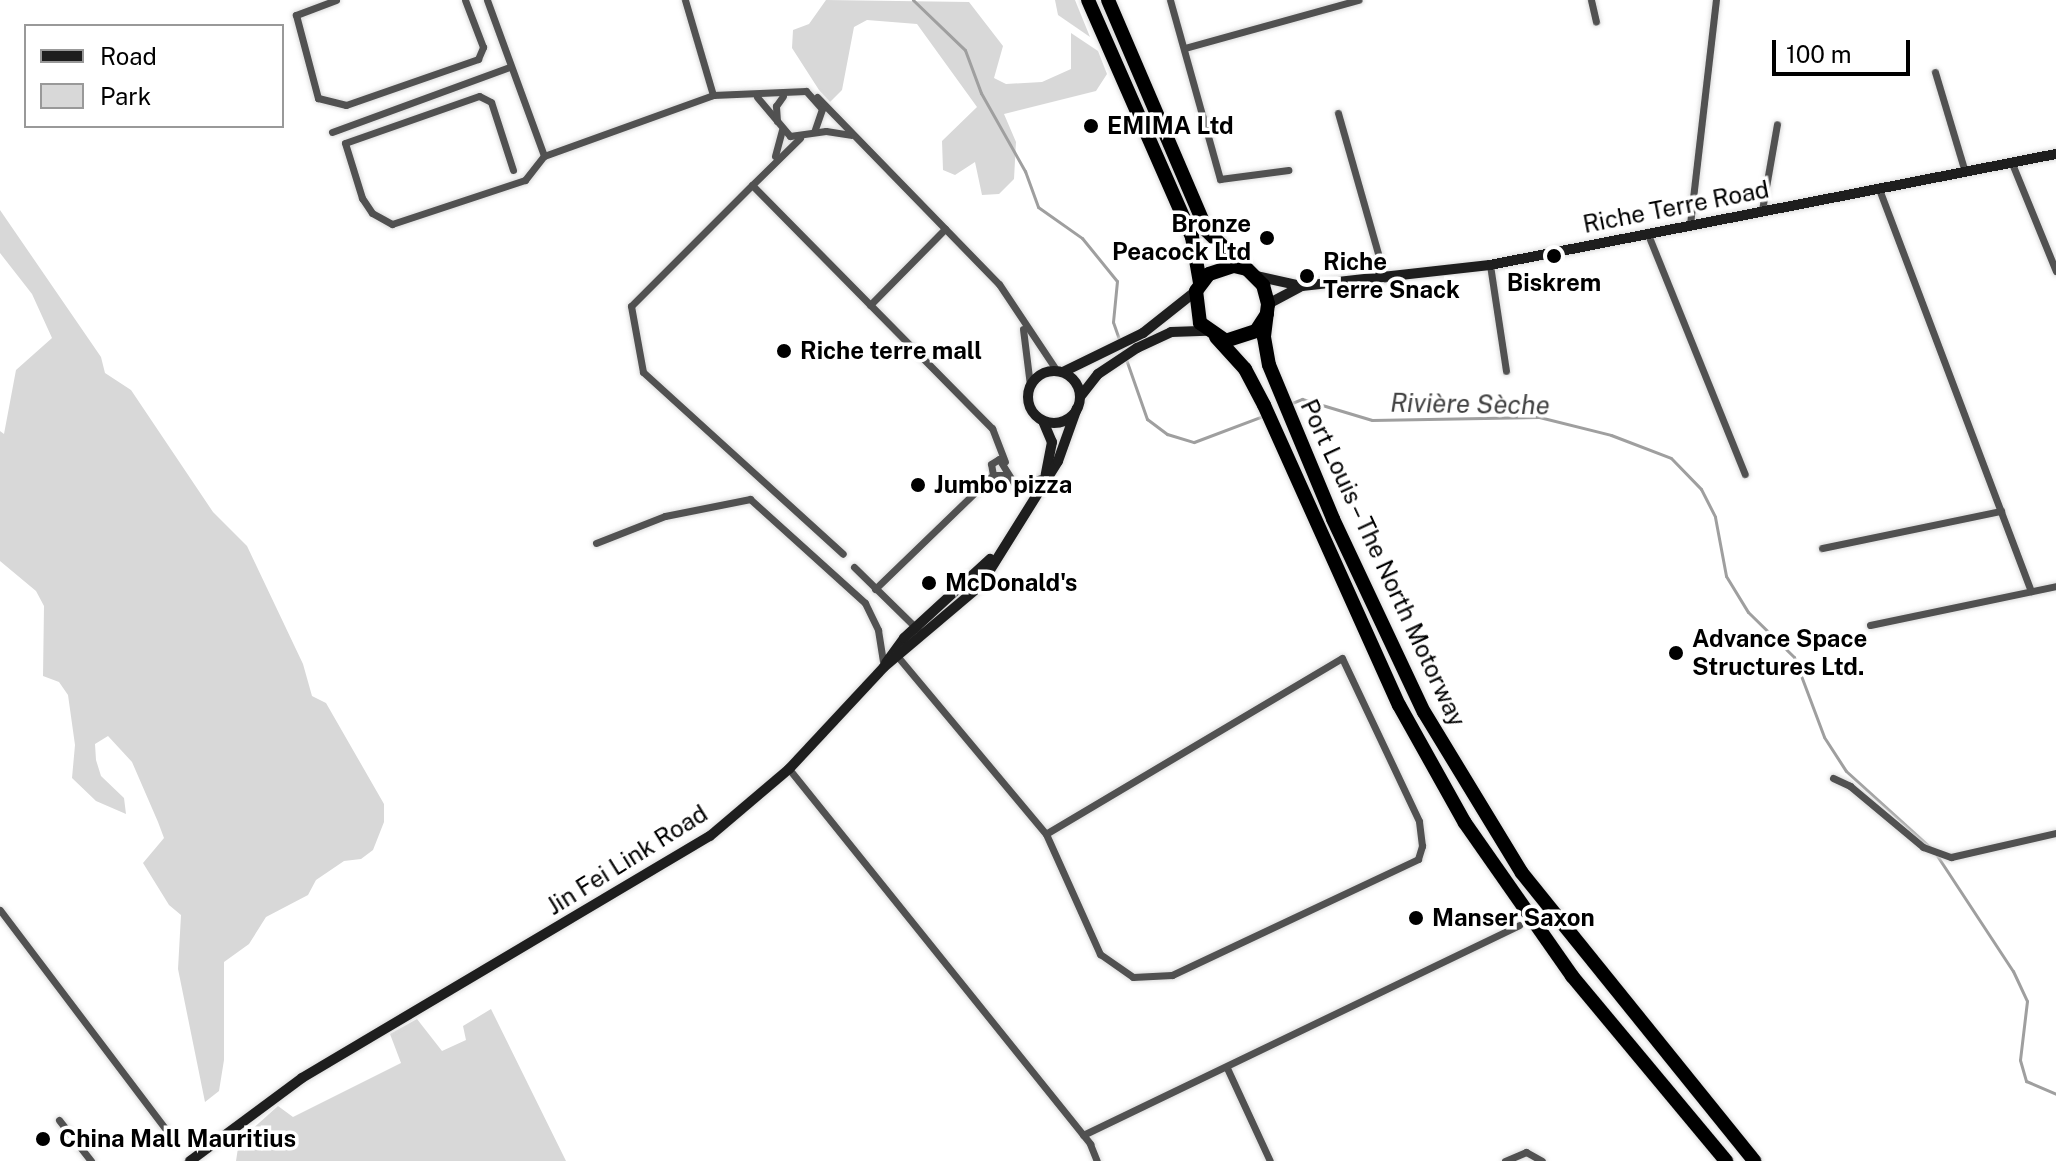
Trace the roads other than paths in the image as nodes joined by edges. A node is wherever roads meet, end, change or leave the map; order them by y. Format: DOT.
graph roads {
  1 [pos="336,0"];
  2 [pos="465,0"];
  3 [pos="487,0"];
  4 [pos="685,0"];
  5 [pos="1088,0"];
  6 [pos="1108,0"];
  7 [pos="1170,0"];
  8 [pos="1358,0"];
  9 [pos="1591,0"];
  10 [pos="1716,0"];
  11 [pos="1596,21"];
  12 [pos="1185,48"];
  13 [pos="510,67"];
  14 [pos="1935,72"];
  15 [pos="713,95"];
  16 [pos="784,95"];
  17 [pos="813,95"];
  18 [pos="757,97"];
  19 [pos="1338,113"];
  20 [pos="1777,124"];
  21 [pos="779,127"];
  22 [pos="332,132"];
  23 [pos="814,132"];
  24 [pos="851,135"];
  25 [pos="800,138"];
  26 [pos="2056,154"];
  27 [pos="544,156"];
  28 [pos="775,158"];
  29 [pos="2011,161"];
  30 [pos="513,170"];
  31 [pos="1288,170"];
  32 [pos="1965,172"];
  33 [pos="752,185"];
  34 [pos="1879,189"];
  35 [pos="1762,210"];
  36 [pos="1690,224"];
  37 [pos="945,229"];
  38 [pos="1647,232"];
  39 [pos="1490,265"];
  40 [pos="2056,271"];
  41 [pos="1251,272"];
  42 [pos="1385,278"];
  43 [pos="1302,286"];
  44 [pos="1198,287"];
  45 [pos="870,305"];
  46 [pos="1268,309"];
  47 [pos="1023,327"];
  48 [pos="1212,334"];
  49 [pos="1060,371"];
  50 [pos="1506,371"];
  51 [pos="1030,385"];
  52 [pos="1079,402"];
  53 [pos="1043,421"];
  54 [pos="997,436"];
  55 [pos="994,460"];
  56 [pos="1005,462"];
  57 [pos="1745,474"];
  58 [pos="993,475"];
  59 [pos="1005,475"];
  60 [pos="1045,476"];
  61 [pos="2001,511"];
  62 [pos="596,543"];
  63 [pos="1822,548"];
  64 [pos="843,554"];
  65 [pos="854,567"];
  66 [pos="2056,586"];
  67 [pos="875,589"];
  68 [pos="2031,591"];
  69 [pos="1870,625"];
  70 [pos="919,631"];
  71 [pos="898,657"];
  72 [pos="884,667"];
  73 [pos="789,769"];
  74 [pos="1833,778"];
  75 [pos="2056,833"];
  76 [pos="1046,834"];
  77 [pos="0,910"];
  78 [pos="1519,925"];
  79 [pos="1227,1068"];
  80 [pos="59,1120"];
  81 [pos="1083,1135"];
  82 [pos="175,1141"];
  83 [pos="91,1161"];
  84 [pos="190,1161"];
  85 [pos="1097,1161"];
  86 [pos="1270,1161"];
  87 [pos="1505,1161"];
  88 [pos="1542,1161"];
  89 [pos="1726,1161"];
  90 [pos="1754,1161"];
  1 -- 2 [label="street"];
  3 -- 13 [label="street"];
  4 -- 15 [label="street"];
  5 -- 44 [label="highway"];
  6 -- 41 [label="highway"];
  7 -- 12 [label="street"];
  8 -- 12 [label="street"];
  9 -- 11 [label="street"];
  10 -- 36 [label="street"];
  12 -- 31 [label="street"];
  13 -- 22 [label="street"];
  13 -- 27 [label="street"];
  14 -- 32 [label="street"];
  15 -- 18 [label="street"];
  15 -- 27 [label="street"];
  16 -- 17 [label="street"];
  16 -- 18 [label="street"];
  16 -- 21 [label="street"];
  17 -- 23 [label="street"];
  17 -- 24 [label="street"];
  18 -- 21 [label="street"];
  19 -- 42 [label="street"];
  20 -- 35 [label="street"];
  21 -- 25 [label="street"];
  21 -- 28 [label="street"];
  23 -- 24 [label="street"];
  23 -- 25 [label="street"];
  24 -- 37 [label="street"];
  25 -- 28 [label="street"];
  26 -- 29 [label="main road, Riche Terre Road"];
  27 -- 30 [label="street"];
  28 -- 33 [label="street"];
  29 -- 32 [label="main road, Riche Terre Road"];
  29 -- 40 [label="street"];
  32 -- 34 [label="main road, Riche Terre Road"];
  33 -- 45 [label="street"];
  33 -- 64 [label="street"];
  34 -- 35 [label="main road, Riche Terre Road"];
  34 -- 61 [label="street"];
  35 -- 36 [label="main road, Riche Terre Road"];
  36 -- 38 [label="main road, Riche Terre Road"];
  37 -- 45 [label="street"];
  37 -- 47 [label="street"];
  38 -- 39 [label="main road, Riche Terre Road"];
  38 -- 57 [label="street"];
  39 -- 42 [label="main road, Riche Terre Road"];
  39 -- 50 [label="street"];
  41 -- 43 [label="main road"];
  41 -- 44 [label="highway"];
  41 -- 46 [label="highway"];
  42 -- 43 [label="main road, Riche Terre Road"];
  43 -- 46 [label="main road"];
  44 -- 48 [label="highway"];
  44 -- 49 [label="main road"];
  45 -- 54 [label="street"];
  46 -- 48 [label="highway"];
  46 -- 90 [label="highway, Port Louis – The North Motorway"];
  47 -- 49 [label="street"];
  47 -- 51 [label="street"];
  48 -- 52 [label="main road"];
  48 -- 89 [label="highway, Port Louis – The North Motorway"];
  49 -- 51 [label="main road"];
  49 -- 52 [label="main road"];
  51 -- 53 [label="main road"];
  52 -- 53 [label="main road"];
  52 -- 60 [label="main road"];
  53 -- 60 [label="main road"];
  54 -- 55 [label="street"];
  54 -- 56 [label="street"];
  55 -- 56 [label="street"];
  55 -- 58 [label="street"];
  56 -- 59 [label="street"];
  58 -- 59 [label="street"];
  58 -- 67 [label="street"];
  59 -- 60 [label="street"];
  60 -- 70 [label="main road, Jin Fei Link Road"];
  61 -- 63 [label="street"];
  61 -- 68 [label="street"];
  62 -- 72 [label="street"];
  65 -- 67 [label="street"];
  66 -- 68 [label="street"];
  67 -- 70 [label="street"];
  68 -- 69 [label="street"];
  70 -- 71 [label="main road, Jin Fei Link Road"];
  70 -- 72 [label="main road"];
  71 -- 72 [label="main road, Jin Fei Link Road"];
  71 -- 76 [label="street"];
  72 -- 73 [label="main road, Jin Fei Link Road"];
  73 -- 81 [label="street"];
  73 -- 84 [label="main road, Jin Fei Link Road"];
  74 -- 75 [label="street"];
  76 -- 76 [label="street"];
  77 -- 82 [label="street"];
  78 -- 79 [label="street"];
  79 -- 81 [label="street"];
  79 -- 86 [label="street"];
  80 -- 83 [label="street"];
  81 -- 85 [label="street"];
  87 -- 88 [label="street"];
}
